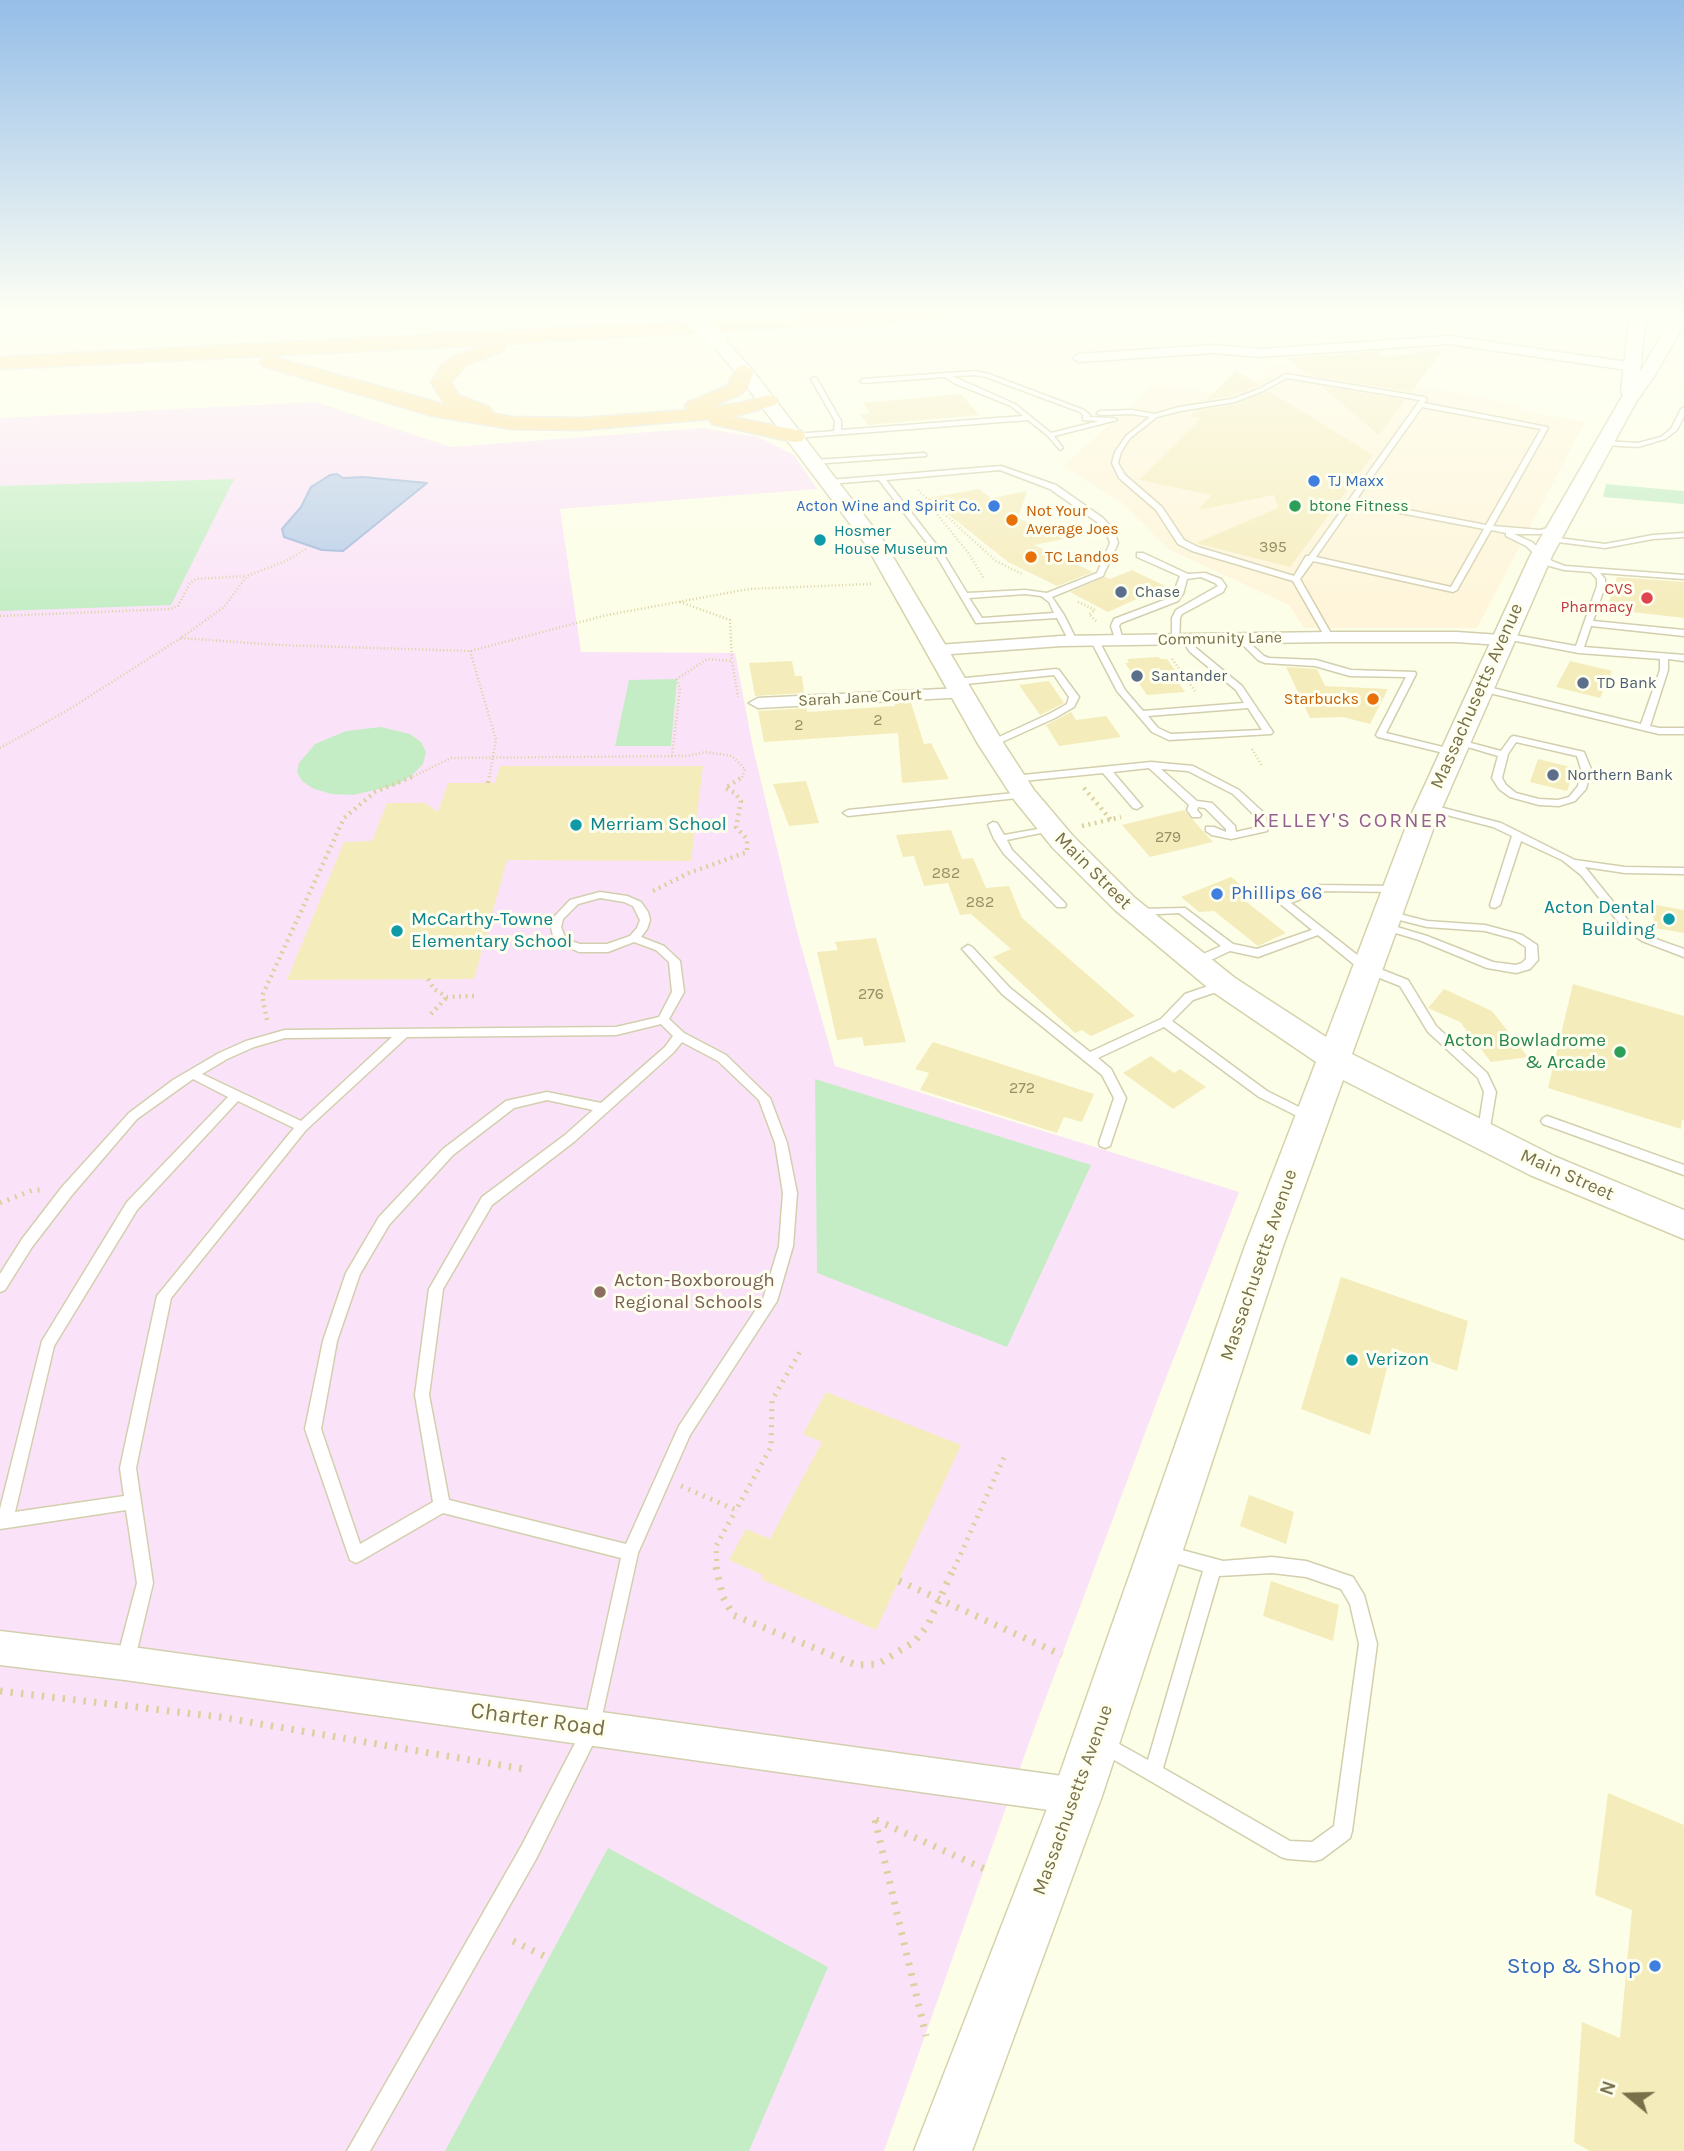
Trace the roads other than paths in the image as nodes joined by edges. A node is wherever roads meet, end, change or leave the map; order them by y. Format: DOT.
graph roads {
  1 [pos="442,412"];
  2 [pos="494,412"];
  3 [pos="644,412"];
  4 [pos="716,412"];
  5 [pos="776,412"];
  6 [pos="833,412"];
  7 [pos="1022,412"];
  8 [pos="1082,412"];
  9 [pos="1119,412"];
  10 [pos="1130,412"];
  11 [pos="1167,412"];
  12 [pos="1417,412"];
  13 [pos="1461,412"];
  14 [pos="1621,412"];
  15 [pos="1682,412"];
  16 [pos="1086,414"];
  17 [pos="1155,416"];
  18 [pos="1028,418"];
  19 [pos="662,419"];
  20 [pos="837,432"];
  21 [pos="1050,435"];
  22 [pos="794,436"];
  23 [pos="1604,443"];
  24 [pos="1060,448"];
  25 [pos="924,455"];
  26 [pos="814,462"];
  27 [pos="881,478"];
  28 [pos="829,482"];
  29 [pos="1351,501"];
  30 [pos="1107,527"];
  31 [pos="1488,528"];
  32 [pos="1684,535"];
  33 [pos="1549,541"];
  34 [pos="1140,555"];
  35 [pos="1310,558"];
  36 [pos="1593,570"];
  37 [pos="1186,576"];
  38 [pos="1684,577"];
  39 [pos="1296,579"];
  40 [pos="1181,587"];
  41 [pos="1166,594"];
  42 [pos="964,596"];
  43 [pos="1047,596"];
  44 [pos="1153,599"];
  45 [pos="1059,615"];
  46 [pos="1122,618"];
  47 [pos="1588,622"];
  48 [pos="1098,633"];
  49 [pos="1684,633"];
  50 [pos="1329,637"];
  51 [pos="1241,638"];
  52 [pos="1502,638"];
  53 [pos="1119,640"];
  54 [pos="1073,641"];
  55 [pos="1177,645"];
  56 [pos="938,650"];
  57 [pos="1579,650"];
  58 [pos="1664,656"];
  59 [pos="1684,658"];
  60 [pos="959,687"];
  61 [pos="1480,688"];
  62 [pos="758,703"];
  63 [pos="1250,705"];
  64 [pos="1141,714"];
  65 [pos="1645,727"];
  66 [pos="1684,731"];
  67 [pos="991,744"];
  68 [pos="1454,747"];
  69 [pos="1503,754"];
  70 [pos="1151,765"];
  71 [pos="1105,769"];
  72 [pos="1018,787"];
  73 [pos="1194,804"];
  74 [pos="1137,806"];
  75 [pos="1428,807"];
  76 [pos="848,813"];
  77 [pos="1196,815"];
  78 [pos="993,825"];
  79 [pos="1051,828"];
  80 [pos="1210,829"];
  81 [pos="1518,835"];
  82 [pos="1231,836"];
  83 [pos="999,839"];
  84 [pos="1575,863"];
  85 [pos="1684,871"];
  86 [pos="1061,905"];
  87 [pos="1495,905"];
  88 [pos="1388,910"];
  89 [pos="1134,912"];
  90 [pos="1320,931"];
  91 [pos="634,938"];
  92 [pos="1229,947"];
  93 [pos="968,949"];
  94 [pos="1684,953"];
  95 [pos="1194,963"];
  96 [pos="1366,968"];
  97 [pos="1224,985"];
  98 [pos="663,1020"];
  99 [pos="1165,1022"];
  100 [pos="405,1032"];
  101 [pos="680,1036"];
  102 [pos="1088,1058"];
  103 [pos="1333,1060"];
  104 [pos="192,1074"];
  105 [pos="237,1095"];
  106 [pos="603,1108"];
  107 [pos="1311,1118"];
  108 [pos="1547,1121"];
  109 [pos="302,1127"];
  110 [pos="1483,1137"];
  111 [pos="1105,1143"];
  112 [pos="1684,1170"];
  113 [pos="1684,1225"];
  114 [pos="0,1286"];
  115 [pos="133,1502"];
  116 [pos="442,1505"];
  117 [pos="2,1522"];
  118 [pos="1160,1552"];
  119 [pos="629,1553"];
  120 [pos="1213,1567"];
  121 [pos="0,1648"];
  122 [pos="125,1663"];
  123 [pos="592,1728"];
  124 [pos="1096,1740"];
  125 [pos="1153,1773"];
  126 [pos="1077,1796"];
  127 [pos="358,2151"];
  128 [pos="943,2151"];
  1 -- 19 [label="highway"];
  2 -- 3 [label="highway"];
  4 -- 19 [label="highway"];
  5 -- 22 [label="main road, Main Street"];
  6 -- 20 [label="lane"];
  7 -- 18 [label="lane"];
  8 -- 16 [label="lane"];
  9 -- 16 [label="lane"];
  10 -- 17 [label="lane"];
  11 -- 17 [label="lane"];
  12 -- 29 [label="lane"];
  13 -- 31 [label="lane"];
  14 -- 23 [label="main road, Massachusetts Avenue"];
  15 -- 23 [label="lane"];
  16 -- 21 [label="lane"];
  17 -- 39 [label="lane"];
  18 -- 20 [label="lane"];
  18 -- 21 [label="lane"];
  19 -- 22 [label="highway"];
  20 -- 22 [label="lane"];
  21 -- 24 [label="lane"];
  22 -- 26 [label="main road, Main Street"];
  23 -- 33 [label="main road, Massachusetts Avenue"];
  25 -- 26 [label="lane"];
  26 -- 28 [label="main road, Main Street"];
  27 -- 28 [label="lane"];
  27 -- 30 [label="lane"];
  27 -- 42 [label="lane"];
  28 -- 56 [label="main road, Main Street"];
  29 -- 31 [label="lane"];
  29 -- 35 [label="lane"];
  30 -- 43 [label="lane"];
  31 -- 33 [label="lane"];
  31 -- 33 [label="lane"];
  31 -- 35 [label="lane"];
  32 -- 33 [label="lane"];
  33 -- 36 [label="lane"];
  33 -- 52 [label="main road, Massachusetts Avenue"];
  34 -- 37 [label="lane"];
  35 -- 39 [label="lane"];
  36 -- 38 [label="lane"];
  36 -- 47 [label="lane"];
  37 -- 40 [label="lane"];
  37 -- 55 [label="lane"];
  39 -- 50 [label="lane"];
  40 -- 41 [label="lane"];
  40 -- 46 [label="lane"];
  42 -- 43 [label="lane"];
  42 -- 45 [label="lane"];
  43 -- 45 [label="lane"];
  44 -- 46 [label="lane"];
  45 -- 54 [label="lane"];
  46 -- 53 [label="lane"];
  47 -- 49 [label="lane"];
  47 -- 57 [label="lane"];
  48 -- 53 [label="street, Community Lane"];
  48 -- 54 [label="street, Community Lane"];
  48 -- 64 [label="lane"];
  50 -- 51 [label="street, Community Lane"];
  50 -- 52 [label="street, Community Lane"];
  51 -- 55 [label="street, Community Lane"];
  51 -- 68 [label="lane"];
  52 -- 57 [label="lane"];
  52 -- 61 [label="main road, Massachusetts Avenue"];
  53 -- 55 [label="street, Community Lane"];
  54 -- 56 [label="street, Community Lane"];
  55 -- 63 [label="lane"];
  56 -- 60 [label="main road, Main Street"];
  57 -- 58 [label="lane"];
  58 -- 59 [label="lane"];
  58 -- 65 [label="lane"];
  60 -- 62 [label="street, Sarah Jane Court"];
  60 -- 67 [label="main road, Main Street"];
  60 -- 67 [label="lane"];
  61 -- 65 [label="lane"];
  61 -- 68 [label="main road, Massachusetts Avenue"];
  63 -- 64 [label="lane"];
  63 -- 64 [label="lane"];
  65 -- 66 [label="lane"];
  67 -- 72 [label="main road, Main Street"];
  68 -- 69 [label="lane"];
  68 -- 75 [label="main road, Massachusetts Avenue"];
  69 -- 69 [label="lane"];
  70 -- 71 [label="lane"];
  70 -- 73 [label="lane"];
  70 -- 82 [label="lane"];
  71 -- 72 [label="lane"];
  71 -- 74 [label="lane"];
  72 -- 76 [label="lane"];
  72 -- 79 [label="main road, Main Street"];
  73 -- 77 [label="lane"];
  73 -- 82 [label="lane"];
  75 -- 81 [label="lane"];
  75 -- 88 [label="main road, Massachusetts Avenue"];
  78 -- 83 [label="lane"];
  79 -- 83 [label="lane"];
  79 -- 89 [label="main road, Main Street"];
  80 -- 82 [label="lane"];
  81 -- 84 [label="lane"];
  81 -- 87 [label="lane"];
  83 -- 86 [label="lane"];
  84 -- 85 [label="lane"];
  84 -- 94 [label="lane"];
  88 -- 88 [label="lane"];
  88 -- 90 [label="lane"];
  88 -- 96 [label="main road, Massachusetts Avenue"];
  89 -- 92 [label="lane"];
  89 -- 95 [label="main road, Main Street"];
  90 -- 92 [label="lane"];
  90 -- 96 [label="lane"];
  91 -- 91 [label="lane"];
  91 -- 98 [label="lane"];
  92 -- 95 [label="lane"];
  93 -- 102 [label="lane"];
  95 -- 97 [label="main road, Main Street"];
  96 -- 103 [label="main road, Massachusetts Avenue"];
  96 -- 110 [label="lane"];
  97 -- 99 [label="lane"];
  97 -- 103 [label="main road, Main Street"];
  98 -- 100 [label="lane"];
  98 -- 101 [label="lane"];
  99 -- 102 [label="lane"];
  99 -- 107 [label="lane"];
  100 -- 104 [label="lane"];
  100 -- 109 [label="lane"];
  101 -- 106 [label="lane"];
  101 -- 119 [label="lane"];
  102 -- 111 [label="lane"];
  103 -- 107 [label="main road, Massachusetts Avenue"];
  103 -- 110 [label="main road, Main Street"];
  104 -- 105 [label="lane"];
  104 -- 114 [label="lane"];
  105 -- 109 [label="lane"];
  105 -- 117 [label="lane"];
  106 -- 116 [label="lane"];
  106 -- 116 [label="lane"];
  107 -- 118 [label="main road, Massachusetts Avenue"];
  108 -- 112 [label="lane"];
  109 -- 115 [label="lane"];
  110 -- 113 [label="main road, Main Street"];
  115 -- 117 [label="lane"];
  115 -- 122 [label="lane"];
  116 -- 119 [label="lane"];
  118 -- 120 [label="lane"];
  118 -- 124 [label="main road, Massachusetts Avenue"];
  119 -- 123 [label="lane"];
  120 -- 125 [label="lane"];
  120 -- 125 [label="lane"];
  121 -- 122 [label="street, Charter Road"];
  122 -- 123 [label="street, Charter Road"];
  123 -- 126 [label="street, Charter Road"];
  123 -- 127 [label="lane"];
  124 -- 125 [label="lane"];
  124 -- 126 [label="main road, Massachusetts Avenue"];
  126 -- 128 [label="main road, Massachusetts Avenue"];
}
